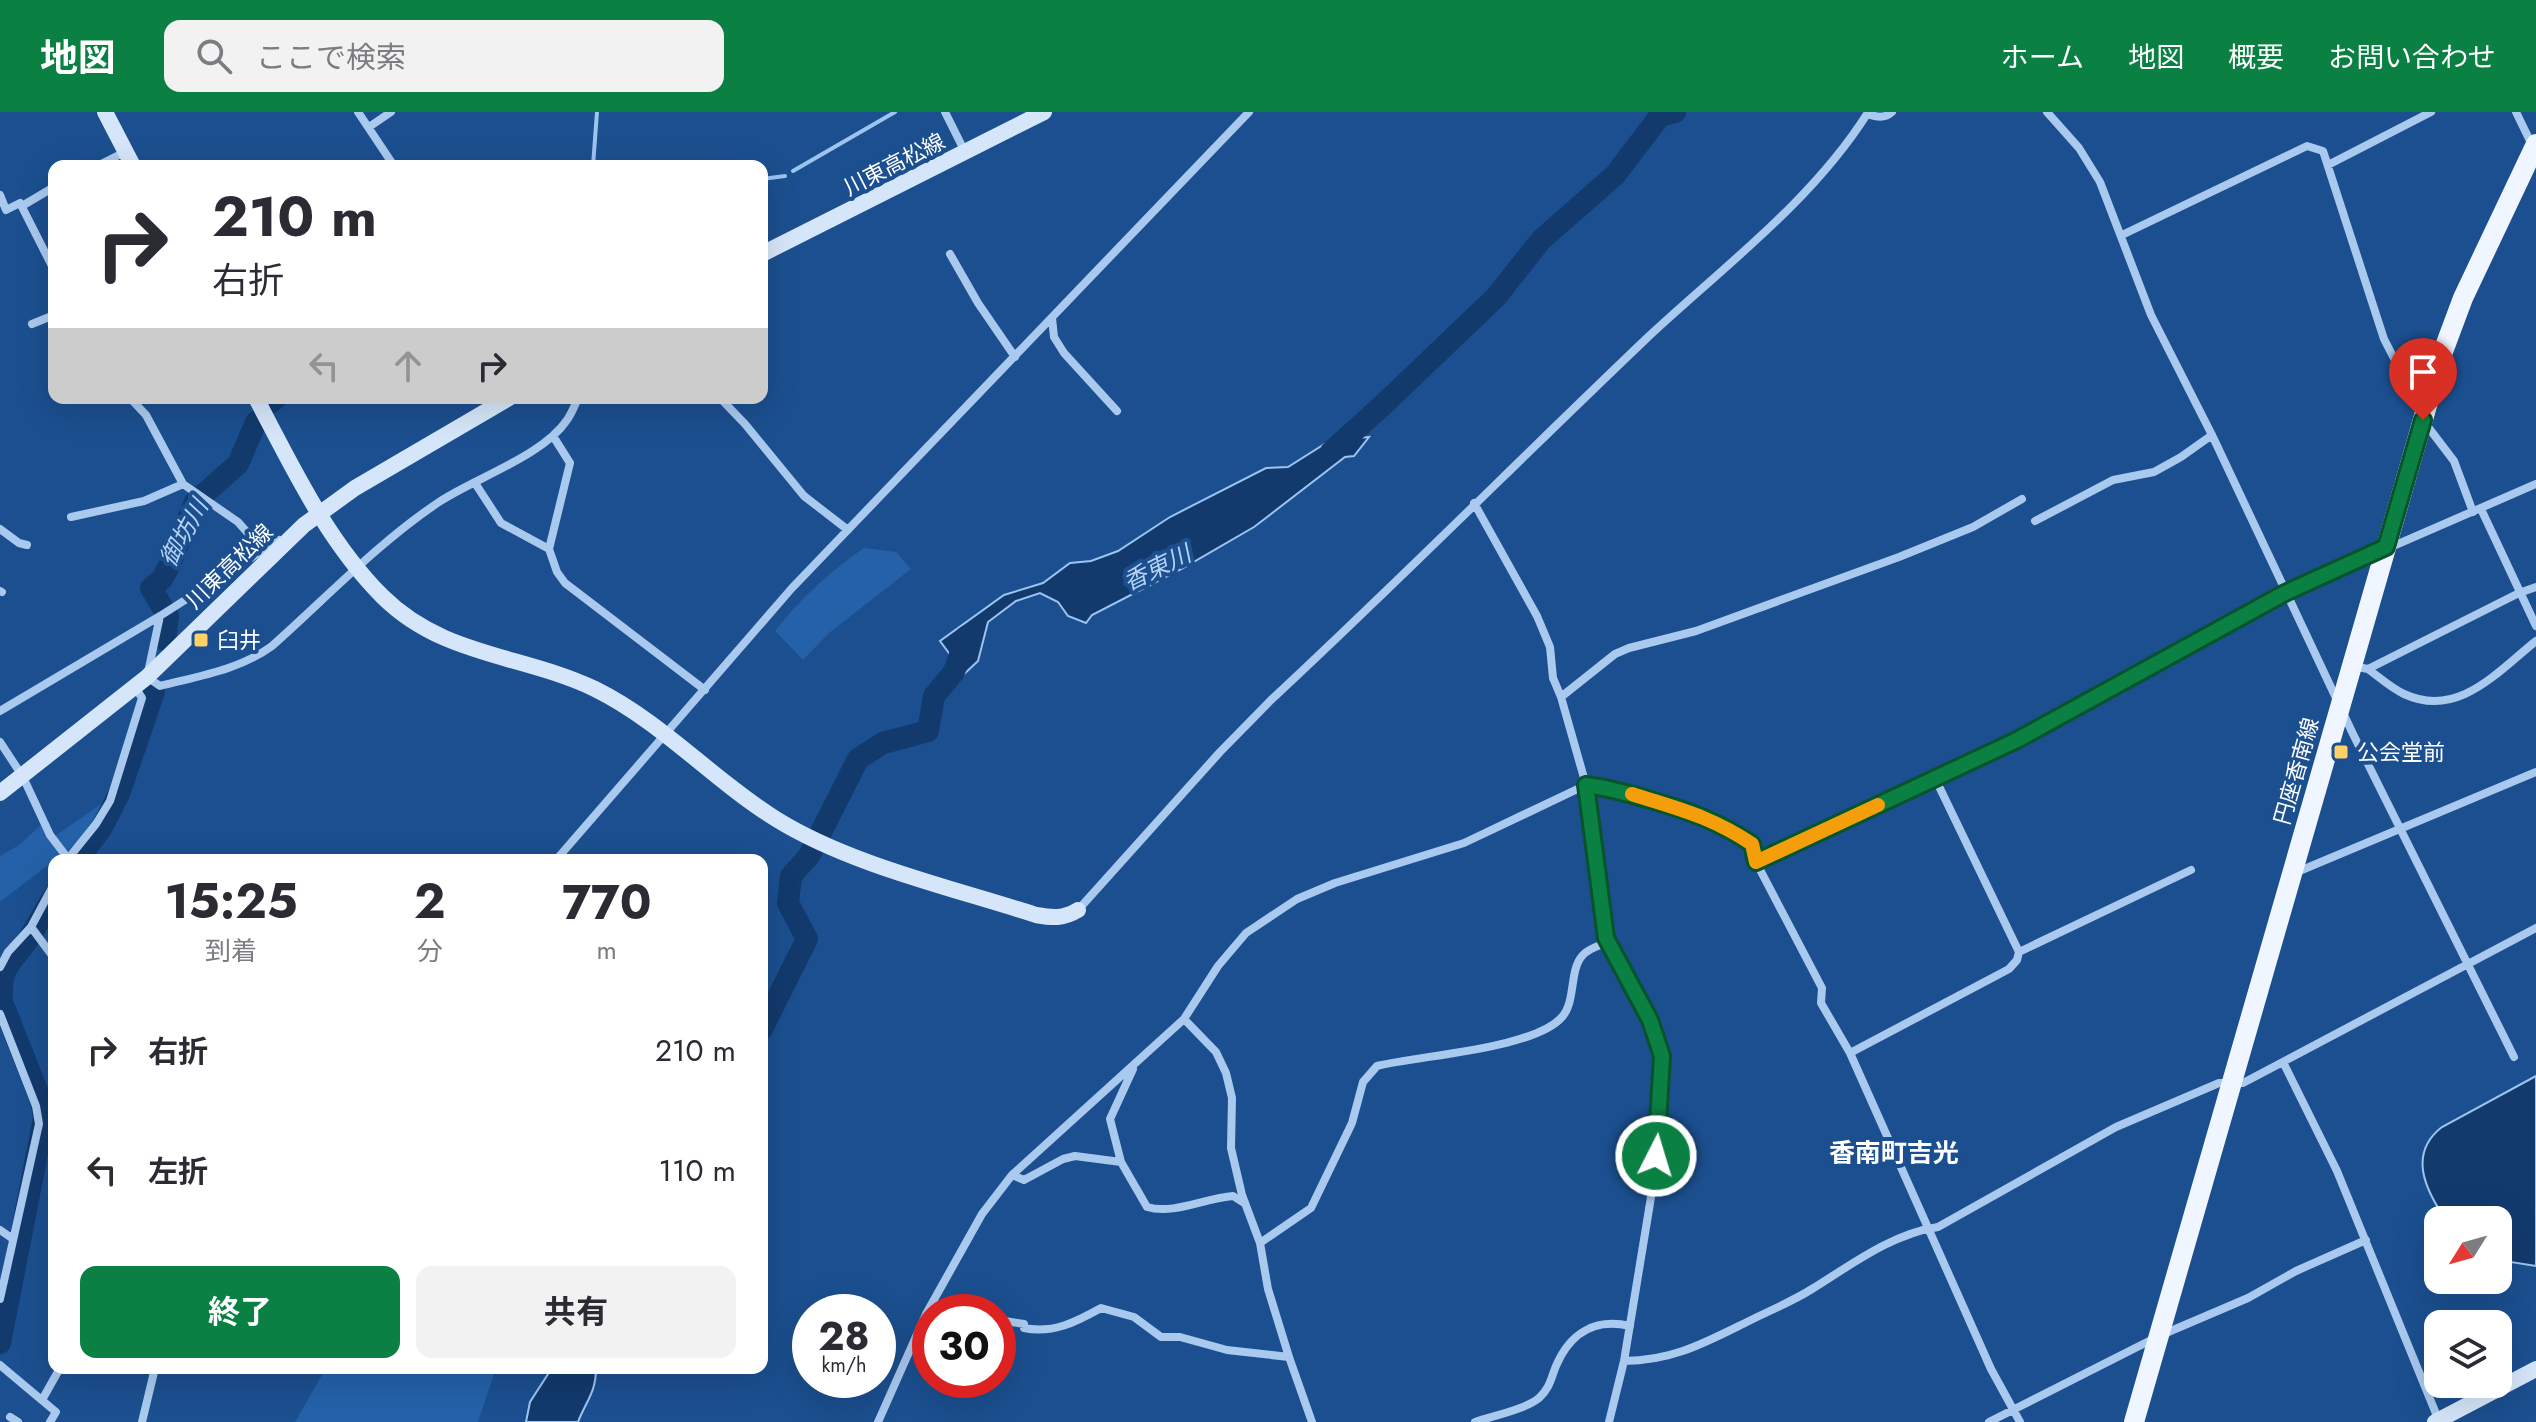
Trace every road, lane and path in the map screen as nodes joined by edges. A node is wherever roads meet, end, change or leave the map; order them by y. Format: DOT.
graph roads {
  1 [pos="105,112"];
  2 [pos="358,112"];
  3 [pos="391,112"];
  4 [pos="945,112"];
  5 [pos="1044,112"];
  6 [pos="1249,112"];
  7 [pos="1892,112"];
  8 [pos="2047,112"];
  9 [pos="2431,112"];
  10 [pos="2516,112"];
  11 [pos="1867,113"];
  12 [pos="369,127"];
  13 [pos="2535,149"];
  14 [pos="966,153"];
  15 [pos="130,159"];
  16 [pos="390,160"];
  17 [pos="2328,165"];
  18 [pos="48,191"];
  19 [pos="0,195"];
  20 [pos="22,206"];
  21 [pos="2122,235"];
  22 [pos="768,251"];
  23 [pos="950,254"];
  24 [pos="48,258"];
  25 [pos="48,317"];
  26 [pos="1052,318"];
  27 [pos="32,324"];
  28 [pos="1015,357"];
  29 [pos="136,404"];
  30 [pos="259,404"];
  31 [pos="499,404"];
  32 [pos="575,404"];
  33 [pos="726,404"];
  34 [pos="1117,411"];
  35 [pos="2425,412"];
  36 [pos="2212,435"];
  37 [pos="553,436"];
  38 [pos="475,483"];
  39 [pos="183,484"];
  40 [pos="2536,484"];
  41 [pos="2022,499"];
  42 [pos="1474,503"];
  43 [pos="2477,511"];
  44 [pos="320,512"];
  45 [pos="71,517"];
  46 [pos="2035,521"];
  47 [pos="304,525"];
  48 [pos="0,529"];
  49 [pos="848,530"];
  50 [pos="27,545"];
  51 [pos="2386,547"];
  52 [pos="549,549"];
  53 [pos="263,550"];
  54 [pos="358,569"];
  55 [pos="2536,587"];
  56 [pos="2285,593"];
  57 [pos="2519,593"];
  58 [pos="160,616"];
  59 [pos="2536,626"];
  60 [pos="2536,641"];
  61 [pos="2359,667"];
  62 [pos="141,682"];
  63 [pos="705,690"];
  64 [pos="1561,697"];
  65 [pos="2339,705"];
  66 [pos="0,711"];
  67 [pos="667,735"];
  68 [pos="0,742"];
  69 [pos="2536,772"];
  70 [pos="23,777"];
  71 [pos="1935,778"];
  72 [pos="1586,785"];
  73 [pos="0,793"];
  74 [pos="2400,828"];
  75 [pos="64,854"];
  76 [pos="73,854"];
  77 [pos="561,854"];
  78 [pos="1756,862"];
  79 [pos="2191,870"];
  80 [pos="2291,875"];
  81 [pos="48,897"];
  82 [pos="1078,910"];
  83 [pos="2536,928"];
  84 [pos="33,930"];
  85 [pos="1607,942"];
  86 [pos="48,950"];
  87 [pos="2019,952"];
  88 [pos="2469,965"];
  89 [pos="0,967"];
  90 [pos="0,1014"];
  91 [pos="1184,1019"];
  92 [pos="10,1046"];
  93 [pos="0,1051"];
  94 [pos="1850,1053"];
  95 [pos="2514,1057"];
  96 [pos="2283,1062"];
  97 [pos="1136,1063"];
  98 [pos="2232,1083"];
  99 [pos="1121,1162"];
  100 [pos="1012,1175"];
  101 [pos="1245,1203"];
  102 [pos="1930,1228"];
  103 [pos="0,1230"];
  104 [pos="13,1239"];
  105 [pos="2366,1240"];
  106 [pos="1260,1243"];
  107 [pos="939,1294"];
  108 [pos="0,1299"];
  109 [pos="1016,1323"];
  110 [pos="1630,1326"];
  111 [pos="2159,1336"];
  112 [pos="912,1349"];
  113 [pos="1289,1357"];
  114 [pos="1624,1361"];
  115 [pos="0,1365"];
  116 [pos="2536,1369"];
  117 [pos="57,1374"];
  118 [pos="154,1374"];
  119 [pos="42,1400"];
  120 [pos="2014,1408"];
  121 [pos="2438,1421"];
  122 [pos="50,1422"];
  123 [pos="142,1422"];
  124 [pos="878,1422"];
  125 [pos="1312,1422"];
  126 [pos="1475,1422"];
  127 [pos="1609,1422"];
  128 [pos="1989,1422"];
  129 [pos="2020,1422"];
  130 [pos="2134,1422"];
  1 -- 15 [label="street"];
  2 -- 12 [label="street"];
  3 -- 12 [label="street"];
  4 -- 14 [label="street"];
  5 -- 14 [label="street, 川東高松線"];
  6 -- 26 [label="street"];
  7 -- 11 [label="street"];
  8 -- 21 [label="street"];
  9 -- 17 [label="street"];
  10 -- 13 [label="street"];
  11 -- 42 [label="street"];
  12 -- 16 [label="street"];
  13 -- 35 [label="main road, 円座香南線"];
  14 -- 22 [label="street, 川東高松線"];
  17 -- 21 [label="street"];
  17 -- 35 [label="street"];
  18 -- 20 [label="street"];
  19 -- 20 [label="street"];
  20 -- 24 [label="street"];
  21 -- 36 [label="street"];
  23 -- 28 [label="street"];
  25 -- 27 [label="street"];
  26 -- 28 [label="street"];
  26 -- 34 [label="street"];
  28 -- 49 [label="street"];
  29 -- 39 [label="street"];
  30 -- 44 [label="street"];
  31 -- 44 [label="street, 川東高松線"];
  32 -- 37 [label="street"];
  33 -- 49 [label="street"];
  35 -- 43 [label="street"];
  35 -- 51 [label="main road, 円座香南線"];
  36 -- 46 [label="street"];
  36 -- 56 [label="street"];
  37 -- 38 [label="street"];
  37 -- 52 [label="street"];
  38 -- 52 [label="street"];
  38 -- 54 [label="street"];
  39 -- 45 [label="street"];
  39 -- 53 [label="street"];
  40 -- 43 [label="street"];
  41 -- 64 [label="street"];
  42 -- 64 [label="street"];
  42 -- 82 [label="street"];
  43 -- 51 [label="street"];
  43 -- 57 [label="street"];
  44 -- 47 [label="street, 川東高松線"];
  44 -- 54 [label="street"];
  47 -- 53 [label="street"];
  47 -- 62 [label="street, 川東高松線"];
  48 -- 50 [label="street"];
  49 -- 63 [label="street"];
  51 -- 56 [label="street"];
  51 -- 61 [label="main road, 円座香南線"];
  52 -- 63 [label="street"];
  53 -- 58 [label="street"];
  54 -- 62 [label="street"];
  54 -- 67 [label="street"];
  55 -- 57 [label="street"];
  56 -- 65 [label="street"];
  56 -- 71 [label="street"];
  57 -- 59 [label="street"];
  57 -- 61 [label="street"];
  58 -- 62 [label="street"];
  58 -- 66 [label="street"];
  60 -- 61 [label="street"];
  61 -- 65 [label="main road, 円座香南線"];
  62 -- 70 [label="street, 川東高松線"];
  62 -- 76 [label="street"];
  63 -- 67 [label="street"];
  64 -- 72 [label="street"];
  65 -- 74 [label="street"];
  65 -- 80 [label="main road, 円座香南線"];
  67 -- 77 [label="street"];
  67 -- 82 [label="street"];
  68 -- 70 [label="street"];
  69 -- 74 [label="street"];
  70 -- 73 [label="street, 川東高松線"];
  70 -- 75 [label="street"];
  71 -- 78 [label="street"];
  71 -- 87 [label="street"];
  72 -- 78 [label="street"];
  72 -- 85 [label="street"];
  72 -- 91 [label="street"];
  74 -- 80 [label="street"];
  74 -- 88 [label="street"];
  78 -- 94 [label="street"];
  79 -- 87 [label="street"];
  80 -- 98 [label="main road, 円座香南線"];
  81 -- 84 [label="street"];
  83 -- 88 [label="street"];
  84 -- 86 [label="street"];
  84 -- 89 [label="street"];
  85 -- 106 [label="street"];
  85 -- 110 [label="street"];
  87 -- 94 [label="street"];
  88 -- 95 [label="street"];
  88 -- 96 [label="street"];
  90 -- 92 [label="street"];
  91 -- 97 [label="street"];
  91 -- 101 [label="street"];
  92 -- 93 [label="street"];
  92 -- 104 [label="street"];
  94 -- 102 [label="street"];
  96 -- 98 [label="street"];
  96 -- 105 [label="street"];
  97 -- 99 [label="street"];
  97 -- 100 [label="street"];
  98 -- 102 [label="street"];
  98 -- 111 [label="main road, 円座香南線"];
  99 -- 100 [label="street"];
  99 -- 101 [label="street"];
  100 -- 107 [label="street"];
  101 -- 106 [label="street"];
  102 -- 114 [label="street"];
  102 -- 120 [label="street"];
  103 -- 104 [label="street"];
  104 -- 108 [label="street"];
  105 -- 111 [label="street"];
  105 -- 121 [label="street"];
  106 -- 113 [label="street"];
  109 -- 113 [label="street"];
  110 -- 114 [label="street"];
  110 -- 126 [label="street"];
  111 -- 120 [label="street"];
  111 -- 130 [label="main road, 円座香南線"];
  112 -- 124 [label="street"];
  113 -- 125 [label="street"];
  114 -- 127 [label="street"];
  115 -- 119 [label="street"];
  116 -- 121 [label="street"];
  117 -- 119 [label="street"];
  118 -- 123 [label="street"];
  119 -- 122 [label="street"];
  120 -- 128 [label="street"];
  120 -- 129 [label="street"];
}
